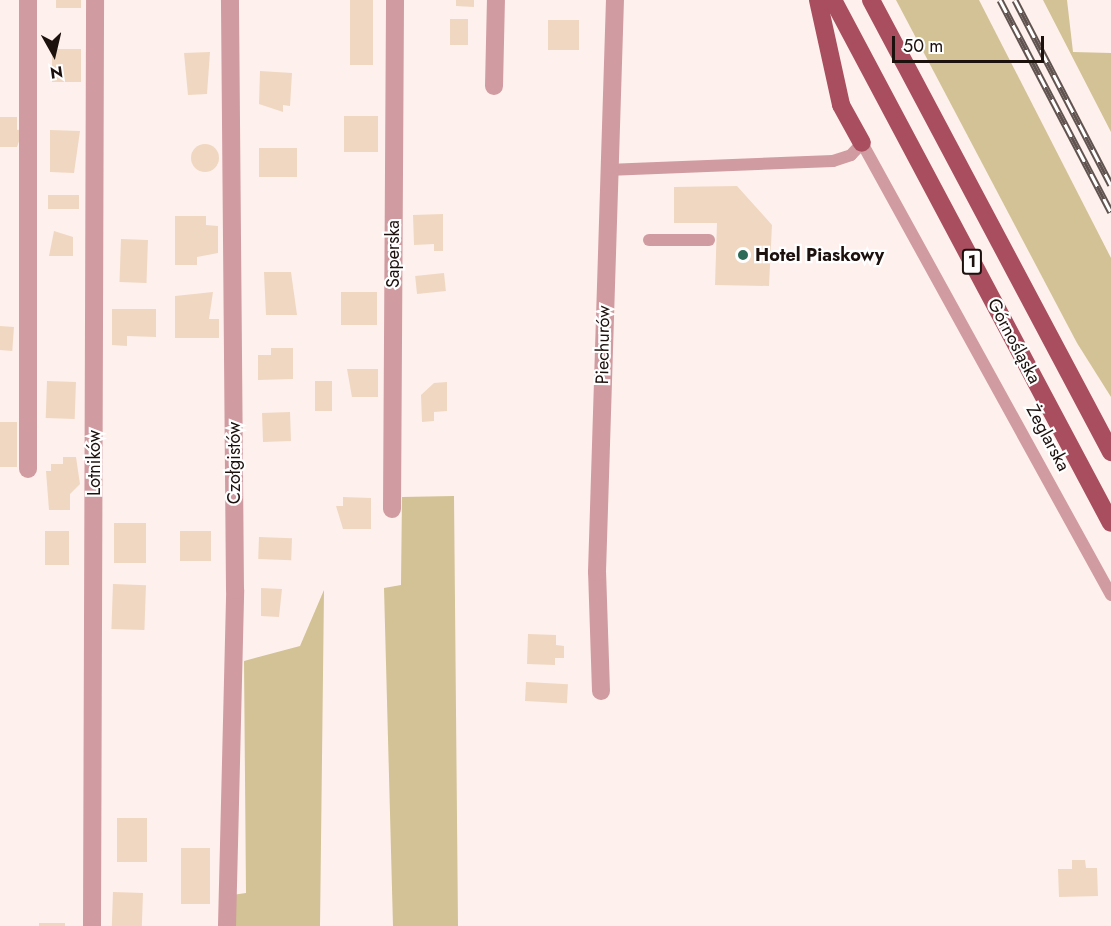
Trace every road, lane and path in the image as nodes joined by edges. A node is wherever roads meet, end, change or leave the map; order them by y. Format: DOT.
graph roads {
  1 [pos="28,0"];
  2 [pos="95,0"];
  3 [pos="230,0"];
  4 [pos="395,0"];
  5 [pos="496,0"];
  6 [pos="615,0"];
  7 [pos="818,0"];
  8 [pos="833,0"];
  9 [pos="871,0"];
  10 [pos="494,86"];
  11 [pos="862,143"];
  12 [pos="607,170"];
  13 [pos="649,240"];
  14 [pos="709,240"];
  15 [pos="1111,452"];
  16 [pos="28,469"];
  17 [pos="392,508"];
  18 [pos="1111,523"];
  19 [pos="1111,595"];
  20 [pos="601,691"];
  21 [pos="92,926"];
  22 [pos="227,926"];
  1 -- 16 [label="street"];
  2 -- 21 [label="street, Lotników"];
  3 -- 22 [label="street, Czołgistów"];
  4 -- 17 [label="street, Saperska"];
  5 -- 10 [label="street"];
  6 -- 12 [label="street, Piechurów"];
  7 -- 11 [label="main road"];
  8 -- 18 [label="main road, Górnośląska / 1"];
  9 -- 15 [label="main road, Górnośląska / 1"];
  11 -- 12 [label="lane"];
  11 -- 19 [label="lane, Żeglarska"];
  12 -- 20 [label="street, Piechurów"];
  13 -- 14 [label="lane"];
}
